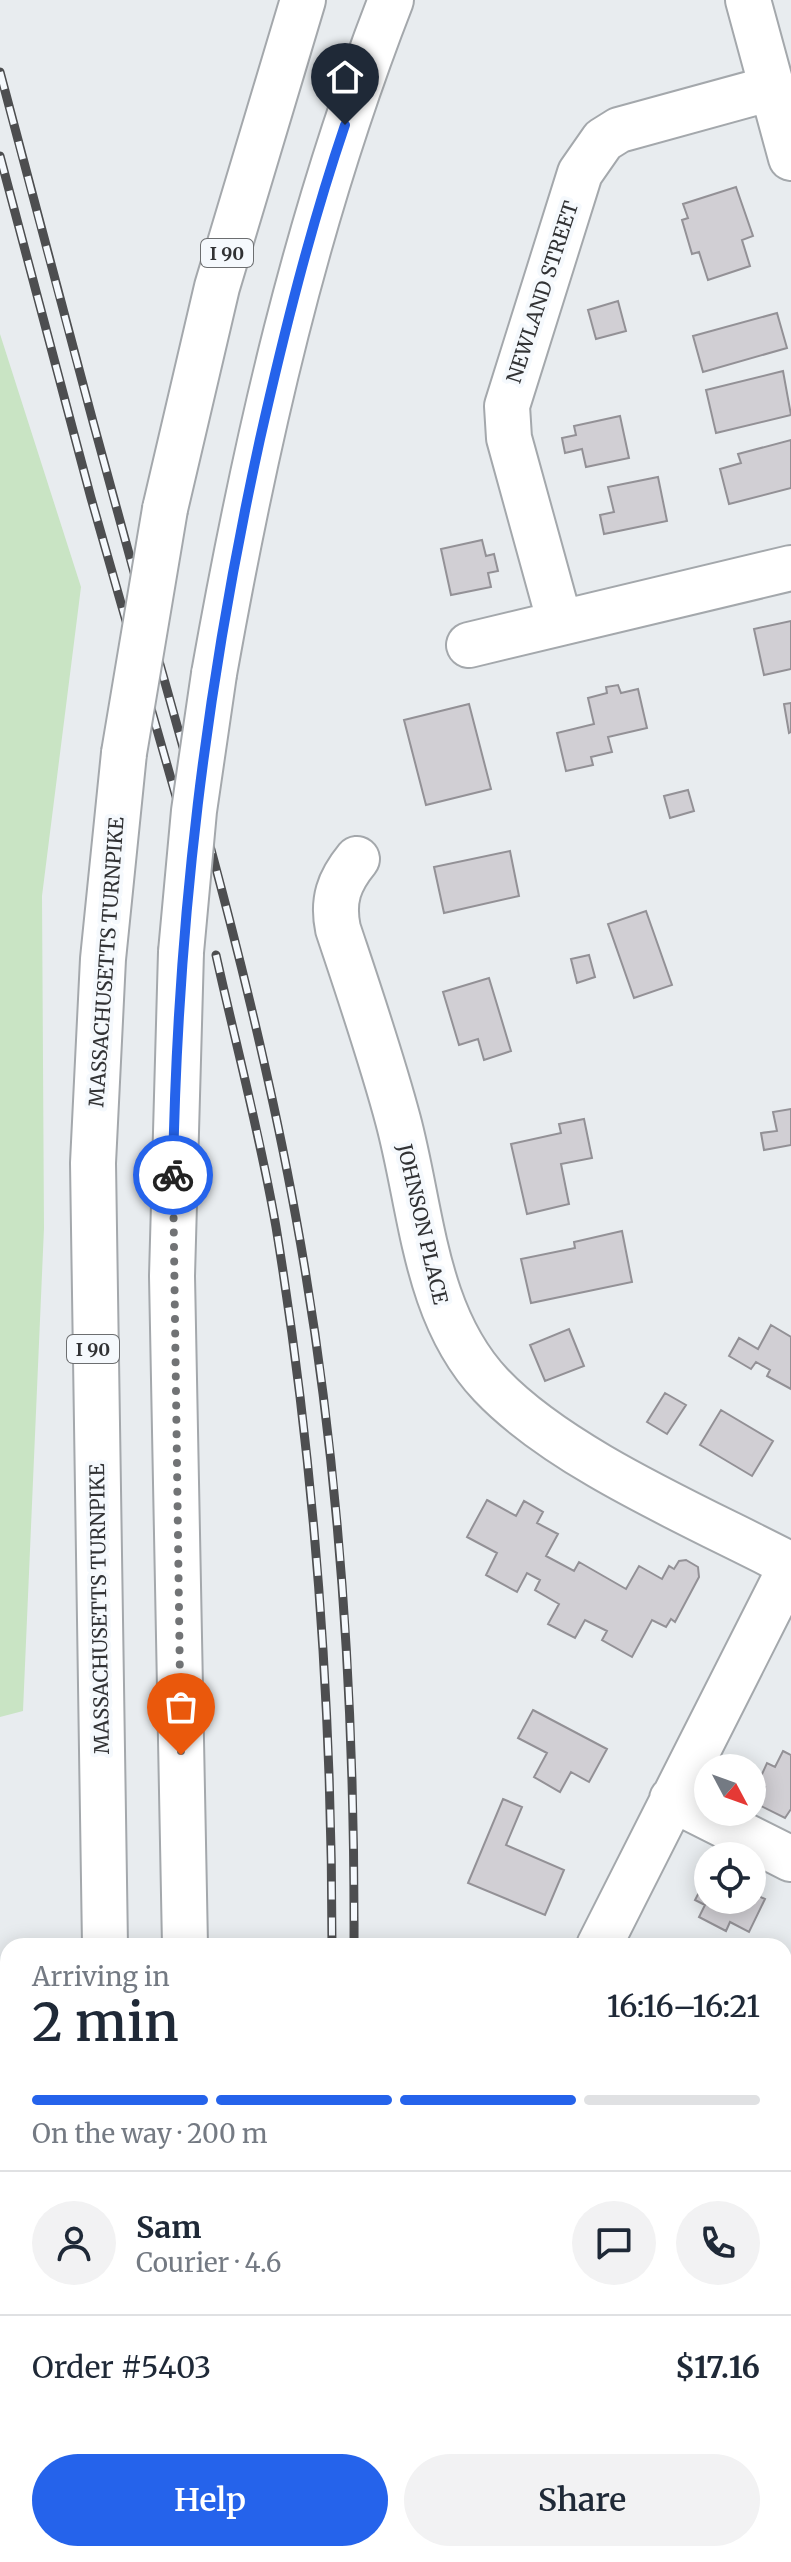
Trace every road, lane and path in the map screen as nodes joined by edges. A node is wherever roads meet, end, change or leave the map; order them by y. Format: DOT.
graph roads {
  1 [pos="303,0"];
  2 [pos="391,0"];
  3 [pos="748,0"];
  4 [pos="772,88"];
  5 [pos="791,158"];
  6 [pos="791,568"];
  7 [pos="560,623"];
  8 [pos="469,645"];
  9 [pos="357,859"];
  10 [pos="791,1565"];
  11 [pos="672,1799"];
  12 [pos="791,1859"];
  13 [pos="105,1938"];
  14 [pos="185,1938"];
  15 [pos="603,1938"];
  1 -- 13 [label="main road, MASSACHUSETTS TURNPIKE / I 90, bridge"];
  2 -- 14 [label="main road, bridge"];
  3 -- 4 [label="main road"];
  4 -- 5 [label="main road"];
  4 -- 7 [label="main road, NEWLAND STREET"];
  6 -- 7 [label="main road"];
  7 -- 8 [label="main road"];
  9 -- 10 [label="main road, JOHNSON PLACE"];
  10 -- 11 [label="main road"];
  11 -- 12 [label="main road"];
  11 -- 15 [label="main road"];
}
